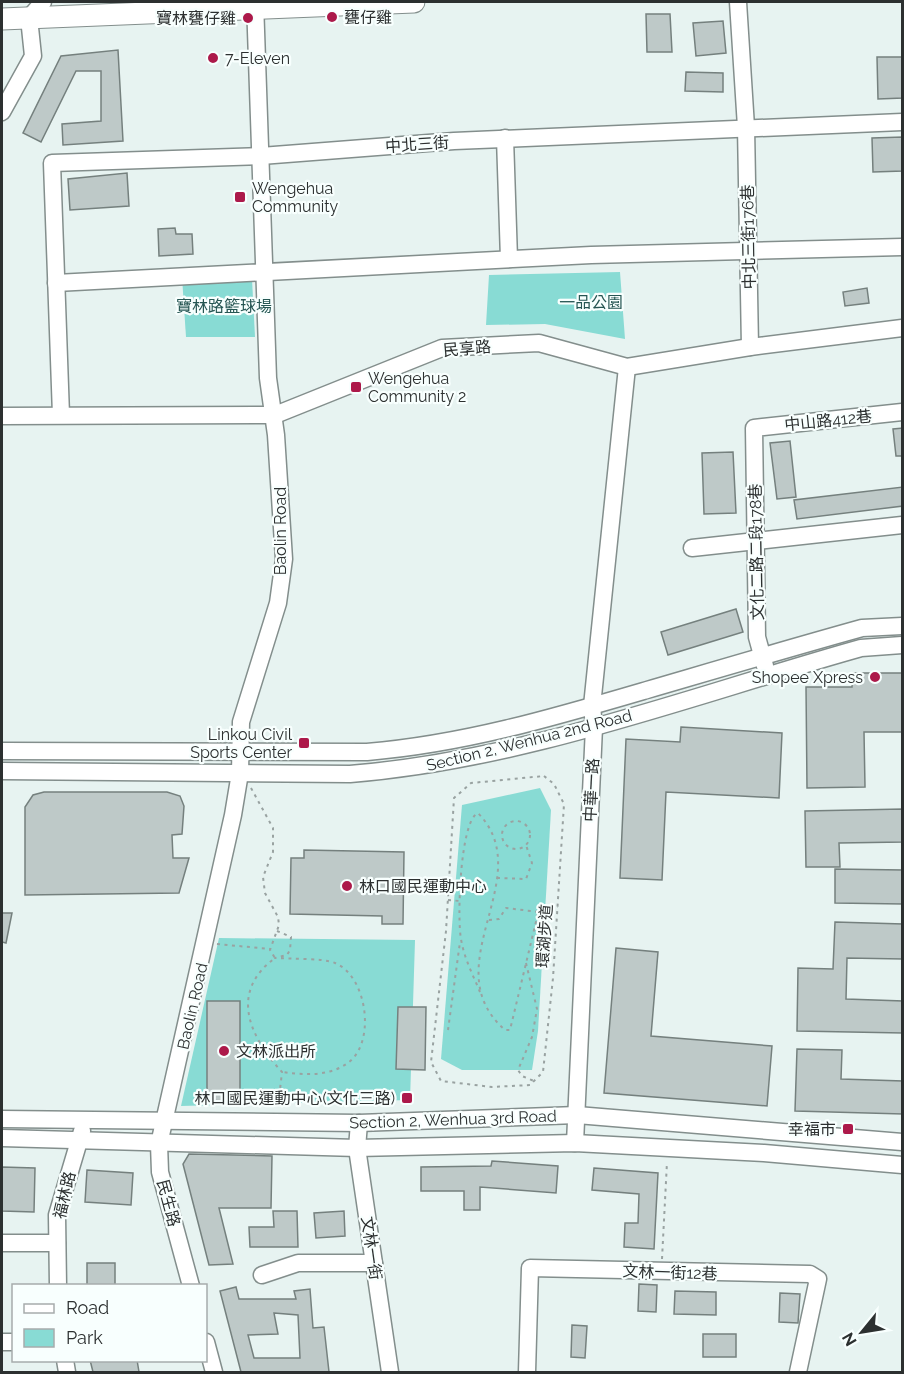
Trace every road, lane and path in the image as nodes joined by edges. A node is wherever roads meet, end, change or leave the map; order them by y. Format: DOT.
graph roads {
  1 [pos="43,2"];
  2 [pos="414,2"];
  3 [pos="738,2"];
  4 [pos="255,6"];
  5 [pos="28,10"];
  6 [pos="2,19"];
  7 [pos="2,112"];
  8 [pos="903,122"];
  9 [pos="746,127"];
  10 [pos="505,138"];
  11 [pos="261,156"];
  12 [pos="903,247"];
  13 [pos="749,251"];
  14 [pos="509,259"];
  15 [pos="265,271"];
  16 [pos="56,283"];
  17 [pos="903,328"];
  18 [pos="750,347"];
  19 [pos="627,367"];
  20 [pos="903,412"];
  21 [pos="61,415"];
  22 [pos="275,415"];
  23 [pos="2,416"];
  24 [pos="754,428"];
  25 [pos="903,525"];
  26 [pos="756,542"];
  27 [pos="692,548"];
  28 [pos="903,626"];
  29 [pos="903,645"];
  30 [pos="762,656"];
  31 [pos="768,674"];
  32 [pos="592,706"];
  33 [pos="594,727"];
  34 [pos="2,751"];
  35 [pos="241,752"];
  36 [pos="2,771"];
  37 [pos="240,773"];
  38 [pos="526,845"];
  39 [pos="498,878"];
  40 [pos="448,900"];
  41 [pos="460,902"];
  42 [pos="558,907"];
  43 [pos="539,912"];
  44 [pos="489,920"];
  45 [pos="276,931"];
  46 [pos="461,939"];
  47 [pos="214,943"];
  48 [pos="270,949"];
  49 [pos="275,958"];
  50 [pos="526,963"];
  51 [pos="480,992"];
  52 [pos="448,1030"];
  53 [pos="282,1072"];
  54 [pos="534,1081"];
  55 [pos="577,1115"];
  56 [pos="2,1119"];
  57 [pos="84,1120"];
  58 [pos="165,1120"];
  59 [pos="277,1122"];
  60 [pos="359,1123"];
  61 [pos="2,1138"];
  62 [pos="80,1141"];
  63 [pos="903,1142"];
  64 [pos="575,1143"];
  65 [pos="159,1144"];
  66 [pos="357,1148"];
  67 [pos="667,1148"];
  68 [pos="903,1165"];
  69 [pos="2,1243"];
  70 [pos="57,1243"];
  71 [pos="374,1263"];
  72 [pos="662,1271"];
  73 [pos="262,1275"];
  74 [pos="58,1284"];
  75 [pos="189,1284"];
  76 [pos="207,1346"];
  77 [pos="214,1372"];
  78 [pos="390,1372"];
  79 [pos="527,1372"];
  80 [pos="798,1372"];
  1 -- 5 [label="street"];
  2 -- 4 [label="main road"];
  3 -- 9 [label="street, 中北三街176巷"];
  4 -- 5 [label="main road"];
  4 -- 11 [label="street, Baolin Road"];
  5 -- 6 [label="main road"];
  5 -- 7 [label="street"];
  8 -- 9 [label="street, 中北三街"];
  9 -- 10 [label="street, 中北三街"];
  9 -- 13 [label="street, 中北三街176巷"];
  10 -- 11 [label="street, 中北三街"];
  10 -- 14 [label="street"];
  11 -- 15 [label="street, Baolin Road"];
  11 -- 16 [label="street, 中北三街"];
  12 -- 13 [label="street"];
  13 -- 14 [label="street"];
  13 -- 18 [label="street, 中北三街176巷"];
  14 -- 15 [label="street"];
  15 -- 16 [label="street"];
  15 -- 22 [label="street, Baolin Road"];
  16 -- 21 [label="street, 中北三街"];
  17 -- 18 [label="street, 民享路"];
  18 -- 19 [label="street, 民享路"];
  19 -- 22 [label="street, 民享路"];
  19 -- 32 [label="street, 中華一路"];
  20 -- 24 [label="street, 中山路412巷"];
  21 -- 22 [label="street, 民享路"];
  21 -- 23 [label="street, 民享路"];
  22 -- 35 [label="street, Baolin Road"];
  24 -- 26 [label="street, 文化二路二段178巷"];
  25 -- 26 [label="street"];
  26 -- 27 [label="street"];
  26 -- 30 [label="street, 文化二路二段178巷"];
  28 -- 30 [label="street, Section 2, Wenhua 2nd Road"];
  29 -- 31 [label="street, Section 2, Wenhua 2nd Road"];
  30 -- 31 [label="street, 文化二路二段178巷"];
  30 -- 32 [label="street, Section 2, Wenhua 2nd Road"];
  31 -- 33 [label="street, Section 2, Wenhua 2nd Road"];
  32 -- 33 [label="street, 中華一路"];
  32 -- 35 [label="street, Section 2, Wenhua 2nd Road"];
  33 -- 37 [label="street, Section 2, Wenhua 2nd Road"];
  33 -- 55 [label="street, 中華一路"];
  34 -- 35 [label="street, Section 2, Wenhua 2nd Road"];
  35 -- 37 [label="street, Baolin Road"];
  36 -- 37 [label="street, Section 2, Wenhua 2nd Road"];
  37 -- 45 [label="path"];
  37 -- 58 [label="street, Baolin Road"];
  38 -- 38 [label="path"];
  38 -- 39 [label="path"];
  39 -- 41 [label="path"];
  39 -- 44 [label="path"];
  40 -- 41 [label="path"];
  40 -- 42 [label="path, 環湖步道"];
  40 -- 54 [label="path, 環湖步道"];
  41 -- 46 [label="path"];
  42 -- 43 [label="path"];
  42 -- 54 [label="path, 環湖步道"];
  43 -- 44 [label="path"];
  43 -- 50 [label="path"];
  44 -- 51 [label="path"];
  45 -- 48 [label="path"];
  45 -- 49 [label="path"];
  46 -- 51 [label="path"];
  46 -- 52 [label="path"];
  47 -- 48 [label="path"];
  48 -- 49 [label="path"];
  49 -- 53 [label="path"];
  49 -- 53 [label="path"];
  50 -- 51 [label="path"];
  50 -- 54 [label="path"];
  53 -- 59 [label="path"];
  55 -- 60 [label="street, Section 2, Wenhua 3rd Road"];
  55 -- 63 [label="street, Section 2, Wenhua 3rd Road"];
  55 -- 64 [label="street, 中華一路"];
  56 -- 57 [label="street, Section 2, Wenhua 3rd Road"];
  57 -- 58 [label="street, Section 2, Wenhua 3rd Road"];
  57 -- 62 [label="street, 福林路"];
  58 -- 59 [label="street, Section 2, Wenhua 3rd Road"];
  58 -- 65 [label="street, 民生路"];
  59 -- 60 [label="street, Section 2, Wenhua 3rd Road"];
  60 -- 66 [label="street, 文林一街"];
  61 -- 62 [label="street, Section 2, Wenhua 3rd Road"];
  62 -- 65 [label="street, Section 2, Wenhua 3rd Road"];
  62 -- 70 [label="street, 福林路"];
  64 -- 66 [label="street, Section 2, Wenhua 3rd Road"];
  64 -- 67 [label="street, Section 2, Wenhua 3rd Road"];
  65 -- 66 [label="street, Section 2, Wenhua 3rd Road"];
  65 -- 75 [label="street, 民生路"];
  66 -- 71 [label="street, 文林一街"];
  67 -- 68 [label="street, Section 2, Wenhua 3rd Road"];
  67 -- 72 [label="path"];
  69 -- 70 [label="street"];
  70 -- 74 [label="street, 福林路"];
  71 -- 73 [label="street"];
  71 -- 78 [label="street, 文林一街"];
  72 -- 79 [label="street, 文林一街12巷"];
  72 -- 80 [label="street, 文林一街12巷"];
  76 -- 77 [label="street"];
}
